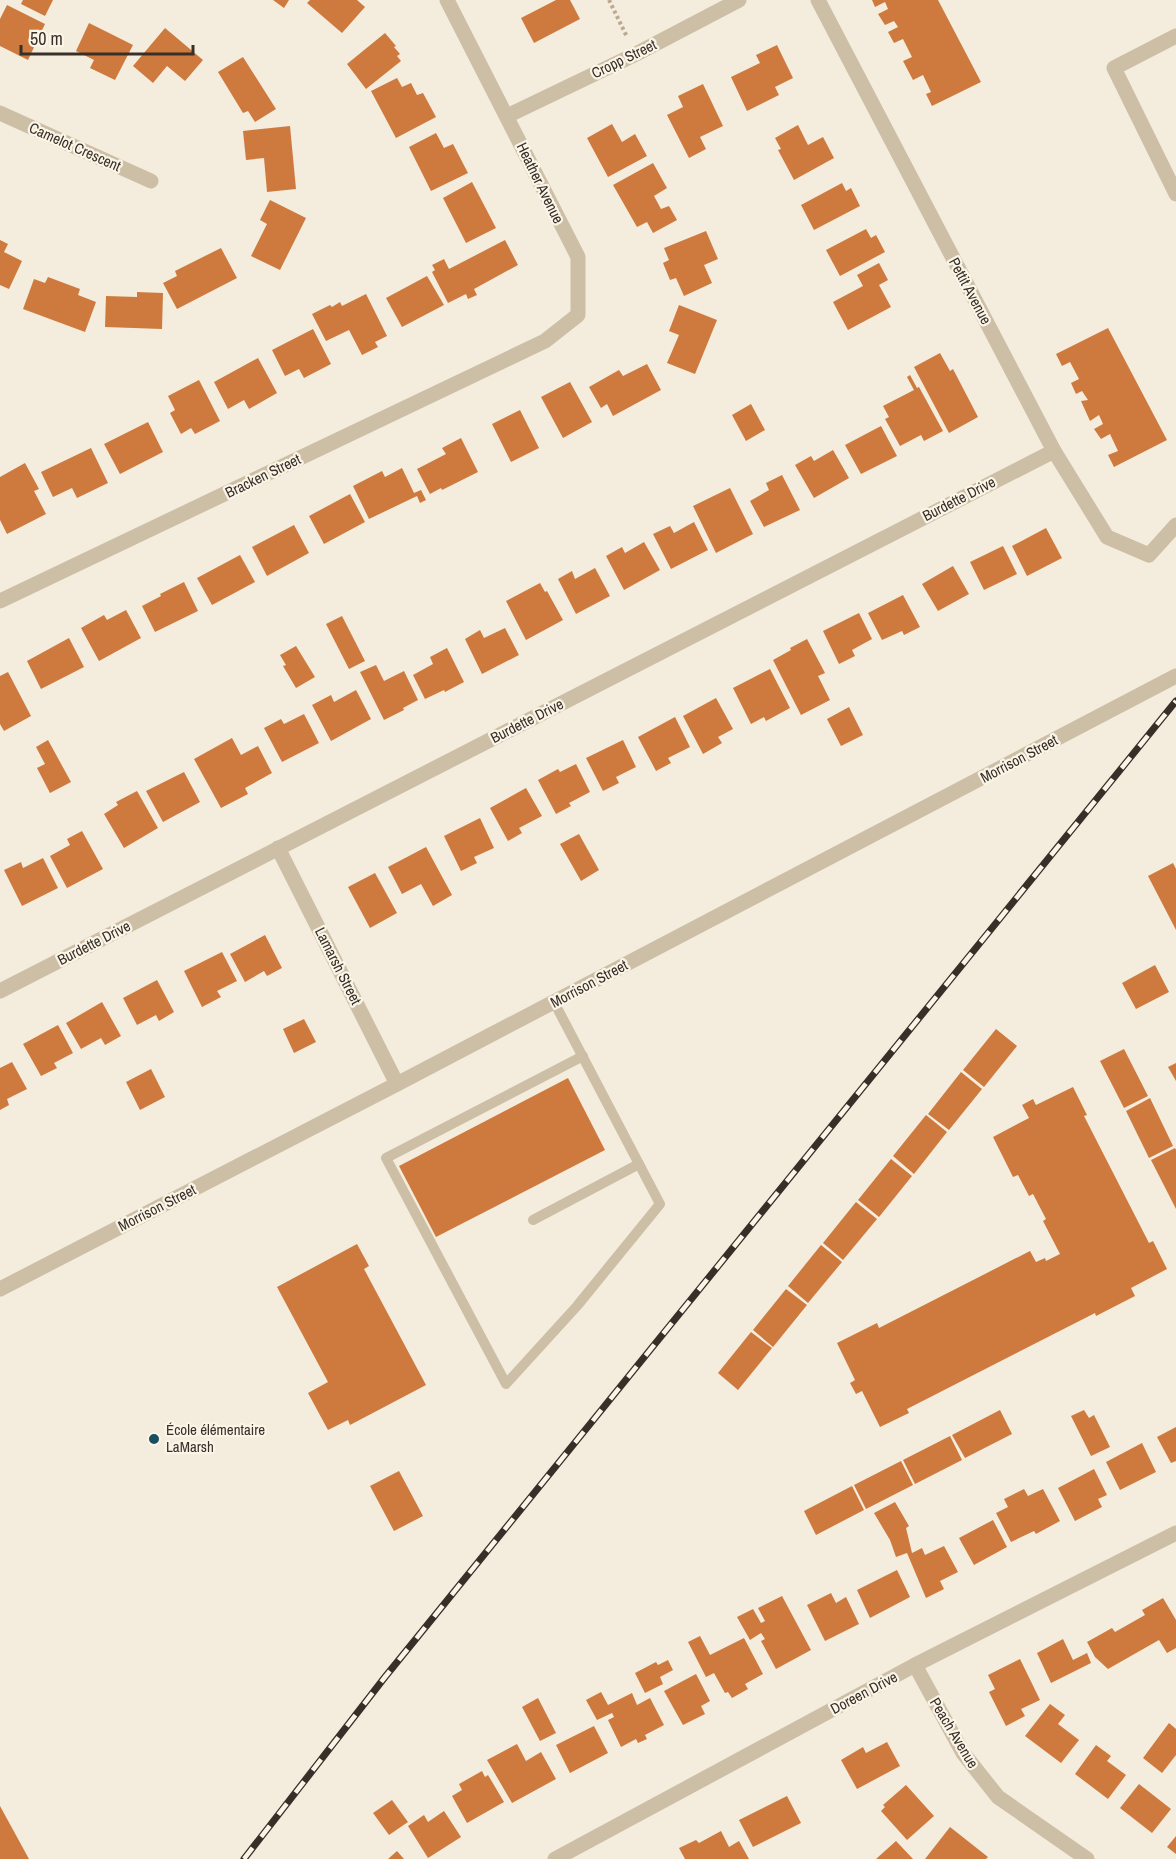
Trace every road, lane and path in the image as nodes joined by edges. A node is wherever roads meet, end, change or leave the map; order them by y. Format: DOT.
graph roads {
  1 [pos="447,0"];
  2 [pos="609,0"];
  3 [pos="740,0"];
  4 [pos="818,0"];
  5 [pos="1176,36"];
  6 [pos="636,54"];
  7 [pos="0,113"];
  8 [pos="507,116"];
  9 [pos="151,181"];
  10 [pos="1176,194"];
  11 [pos="525,351"];
  12 [pos="1053,451"];
  13 [pos="1176,525"];
  14 [pos="0,601"];
  15 [pos="1176,676"];
  16 [pos="278,848"];
  17 [pos="0,991"];
  18 [pos="554,1002"];
  19 [pos="583,1056"];
  20 [pos="397,1084"];
  21 [pos="639,1164"];
  22 [pos="532,1220"];
  23 [pos="0,1289"];
  24 [pos="1176,1533"];
  25 [pos="915,1665"];
  26 [pos="572,1855"];
  27 [pos="555,1859"];
  28 [pos="1087,1859"];
  1 -- 8 [label="street, Heather Avenue"];
  2 -- 6 [label="path"];
  3 -- 6 [label="street, Cropp Street"];
  4 -- 12 [label="street, Pettit Avenue"];
  5 -- 10 [label="street"];
  6 -- 8 [label="street, Cropp Street"];
  7 -- 9 [label="street, Camelot Crescent"];
  8 -- 11 [label="street, Heather Avenue"];
  11 -- 14 [label="street, Bracken Street"];
  12 -- 13 [label="street, Pettit Avenue"];
  12 -- 16 [label="street, Burdette Drive"];
  15 -- 18 [label="street, Morrison Street"];
  16 -- 17 [label="street, Burdette Drive"];
  16 -- 20 [label="street, Lamarsh Street"];
  18 -- 19 [label="lane"];
  18 -- 20 [label="street, Morrison Street"];
  19 -- 21 [label="lane"];
  19 -- 21 [label="lane"];
  20 -- 23 [label="street, Morrison Street"];
  21 -- 22 [label="lane"];
  24 -- 25 [label="street, Doreen Drive"];
  25 -- 26 [label="street, Doreen Drive"];
  25 -- 28 [label="street, Peach Avenue"];
  26 -- 27 [label="street, Doreen Drive"];
}
